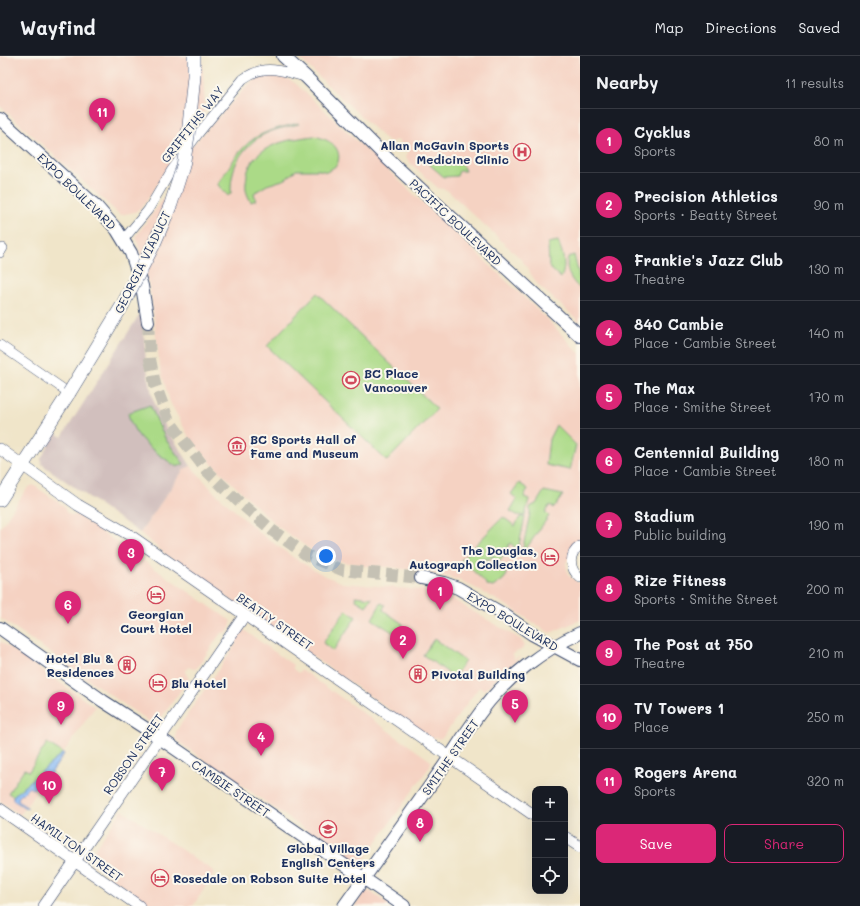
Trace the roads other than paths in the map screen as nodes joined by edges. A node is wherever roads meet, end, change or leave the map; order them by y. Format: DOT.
graph roads {
  1 [pos="194,56"];
  2 [pos="283,56"];
  3 [pos="306,77"];
  4 [pos="0,119"];
  5 [pos="124,239"];
  6 [pos="148,322"];
  7 [pos="580,336"];
  8 [pos="0,346"];
  9 [pos="64,390"];
  10 [pos="0,449"];
  11 [pos="22,466"];
  12 [pos="0,500"];
  13 [pos="580,546"];
  14 [pos="421,578"];
  15 [pos="580,578"];
  16 [pos="244,616"];
  17 [pos="0,628"];
  18 [pos="580,633"];
  19 [pos="554,646"];
  20 [pos="580,660"];
  21 [pos="159,738"];
  22 [pos="449,757"];
  23 [pos="0,809"];
  24 [pos="532,814"];
  25 [pos="568,839"];
  26 [pos="580,847"];
  27 [pos="75,860"];
  28 [pos="364,878"];
  29 [pos="44,906"];
  30 [pos="139,906"];
  31 [pos="344,906"];
  32 [pos="404,906"];
  1 -- 9 [label="main road, GEORGIA VIADUCT, bridge"];
  2 -- 3 [label="main road, PACIFIC BOULEVARD"];
  3 -- 5 [label="street, GRIFFITHS WAY"];
  3 -- 7 [label="main road, PACIFIC BOULEVARD"];
  4 -- 5 [label="main road, EXPO BOULEVARD"];
  5 -- 6 [label="main road, EXPO BOULEVARD"];
  8 -- 9 [label="street"];
  9 -- 11 [label="main road, GEORGIA VIADUCT"];
  10 -- 11 [label="street, BEATTY STREET"];
  11 -- 12 [label="main road, GEORGIA VIADUCT"];
  11 -- 16 [label="street, BEATTY STREET"];
  13 -- 15 [label="street"];
  14 -- 19 [label="main road, EXPO BOULEVARD"];
  16 -- 21 [label="street, ROBSON STREET"];
  16 -- 22 [label="street, BEATTY STREET"];
  17 -- 21 [label="main road, CAMBIE STREET"];
  18 -- 19 [label="main road, SMITHE STREET"];
  19 -- 20 [label="main road, EXPO BOULEVARD"];
  19 -- 22 [label="main road, SMITHE STREET"];
  21 -- 27 [label="street, ROBSON STREET"];
  21 -- 28 [label="main road, CAMBIE STREET"];
  22 -- 24 [label="street, BEATTY STREET"];
  22 -- 28 [label="main road, SMITHE STREET"];
  23 -- 27 [label="street, HAMILTON STREET"];
  25 -- 26 [label="street"];
  27 -- 29 [label="street, ROBSON STREET"];
  27 -- 30 [label="street, HAMILTON STREET"];
  28 -- 31 [label="main road, SMITHE STREET"];
  28 -- 32 [label="main road, CAMBIE STREET"];
}
